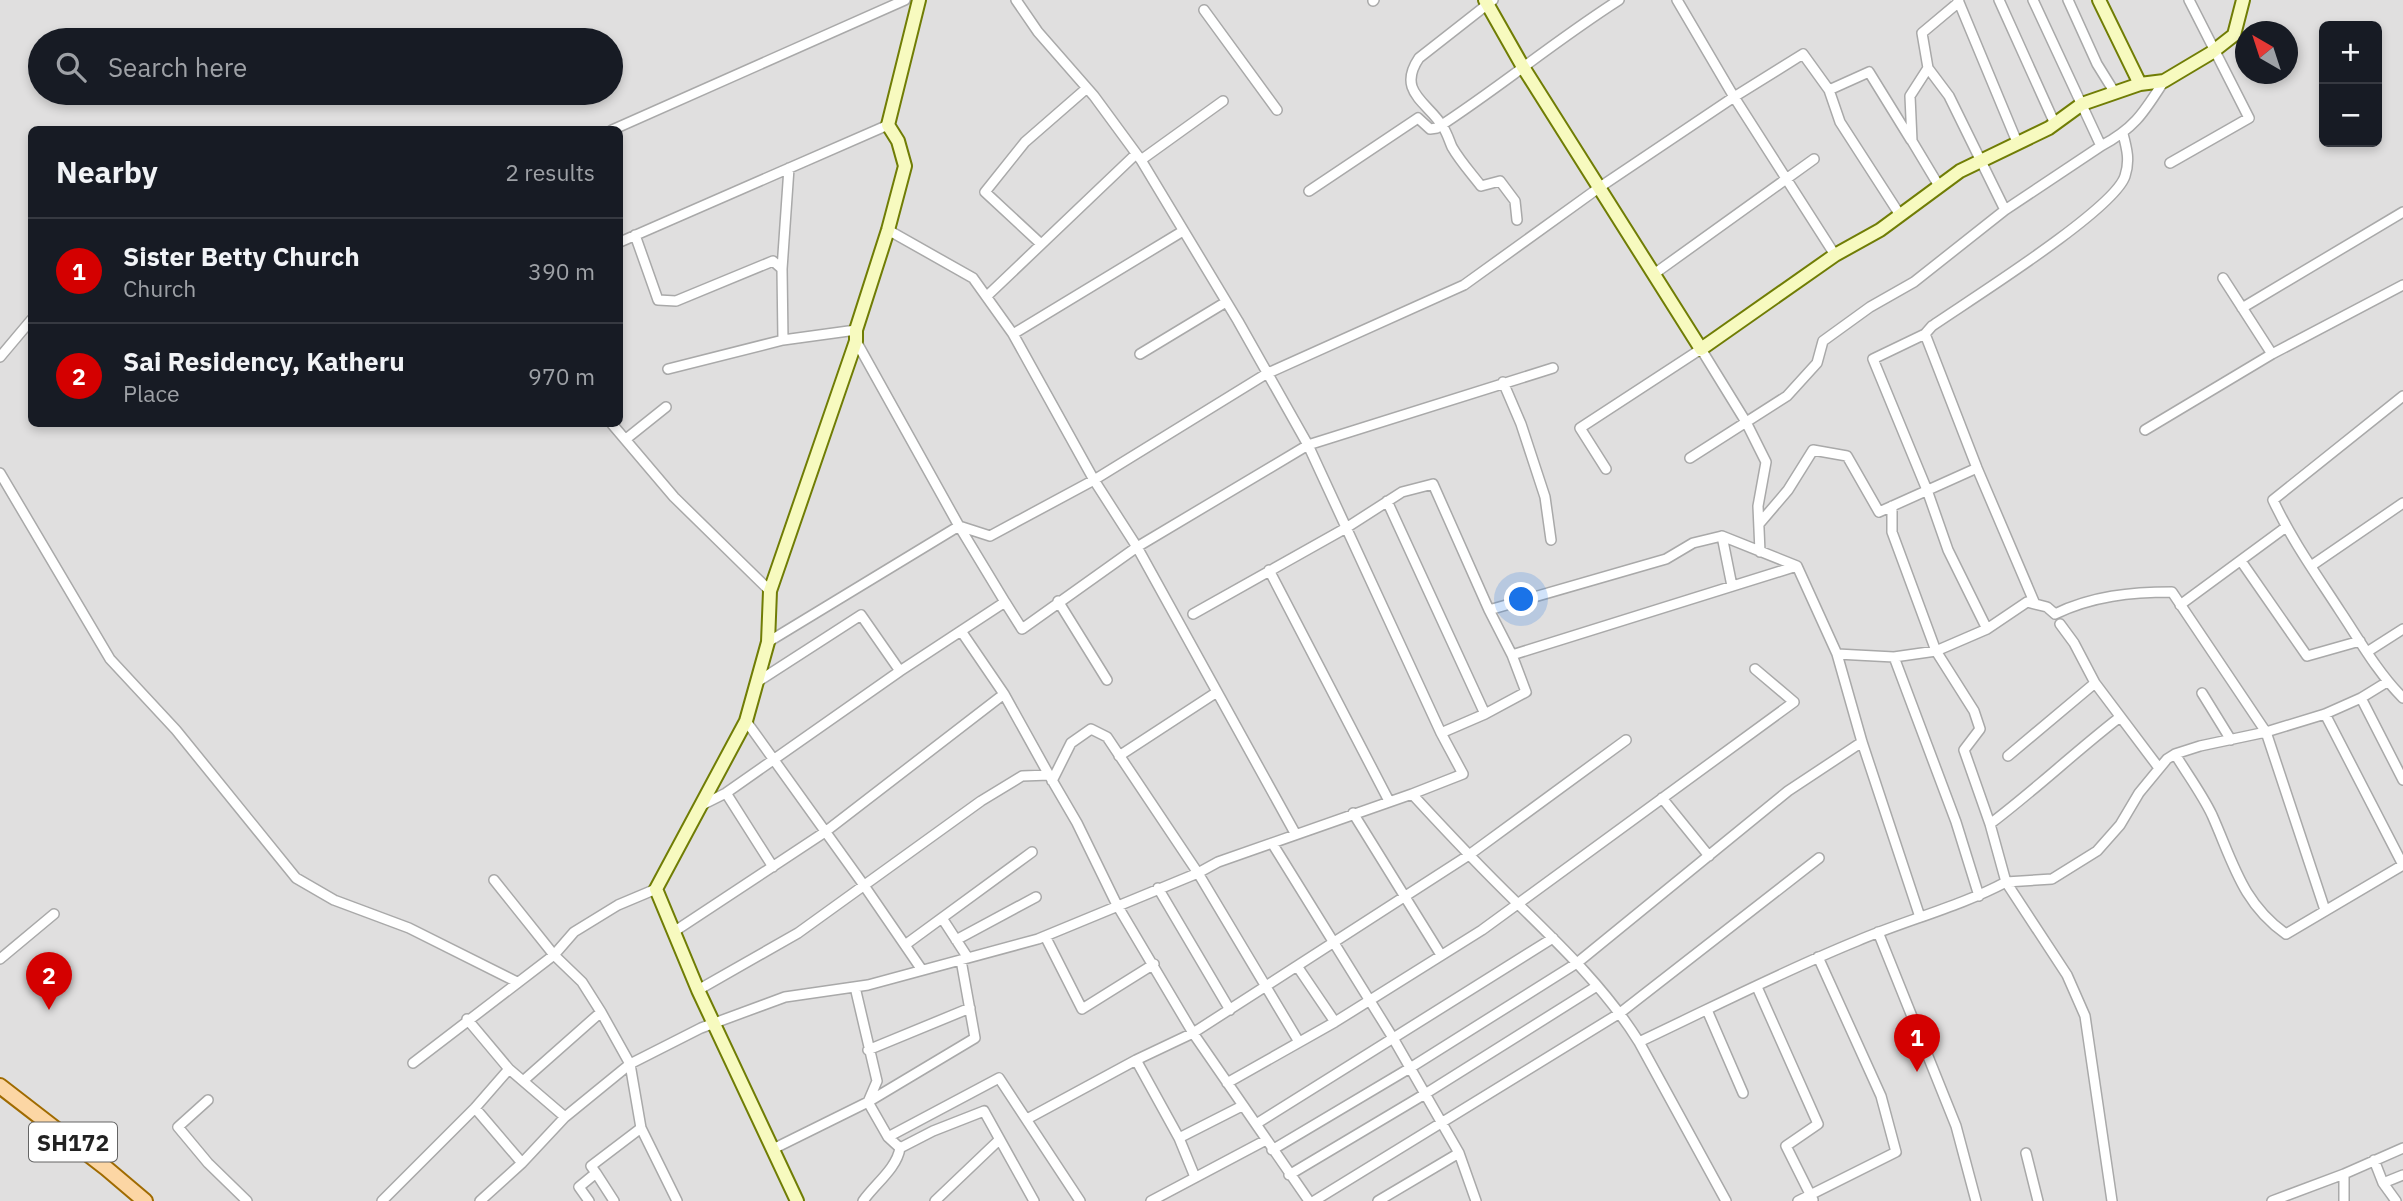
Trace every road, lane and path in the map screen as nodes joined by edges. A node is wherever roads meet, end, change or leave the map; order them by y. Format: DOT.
graph roads {
  1 [pos="905,0"];
  2 [pos="919,0"];
  3 [pos="1016,0"];
  4 [pos="1619,0"];
  5 [pos="1677,0"];
  6 [pos="1999,0"];
  7 [pos="2033,0"];
  8 [pos="2068,0"];
  9 [pos="2099,0"];
  10 [pos="2189,0"];
  11 [pos="2243,0"];
  12 [pos="1488,1"];
  13 [pos="1958,1"];
  14 [pos="1204,10"];
  15 [pos="2214,49"];
  16 [pos="1523,67"];
  17 [pos="1928,68"];
  18 [pos="2164,80"];
  19 [pos="2140,84"];
  20 [pos="1087,88"];
  21 [pos="1829,90"];
  22 [pos="2115,93"];
  23 [pos="1734,97"];
  24 [pos="1223,101"];
  25 [pos="2082,104"];
  26 [pos="1277,110"];
  27 [pos="2055,124"];
  28 [pos="888,125"];
  29 [pos="1442,125"];
  30 [pos="621,126"];
  31 [pos="2123,134"];
  32 [pos="1912,141"];
  33 [pos="2017,142"];
  34 [pos="2101,146"];
  35 [pos="1138,157"];
  36 [pos="1814,159"];
  37 [pos="1981,163"];
  38 [pos="2170,163"];
  39 [pos="789,168"];
  40 [pos="1786,179"];
  41 [pos="1939,186"];
  42 [pos="1600,187"];
  43 [pos="1309,191"];
  44 [pos="2005,210"];
  45 [pos="2403,212"];
  46 [pos="1900,215"];
  47 [pos="1517,220"];
  48 [pos="888,230"];
  49 [pos="1183,231"];
  50 [pos="635,235"];
  51 [pos="623,241"];
  52 [pos="1041,244"];
  53 [pos="1835,255"];
  54 [pos="782,269"];
  55 [pos="1654,274"];
  56 [pos="2223,278"];
  57 [pos="2403,285"];
  58 [pos="987,296"];
  59 [pos="1226,302"];
  60 [pos="2242,308"];
  61 [pos="28,324"];
  62 [pos="1013,334"];
  63 [pos="1925,334"];
  64 [pos="856,335"];
  65 [pos="783,340"];
  66 [pos="1701,349"];
  67 [pos="1140,354"];
  68 [pos="2272,354"];
  69 [pos="0,357"];
  70 [pos="1553,368"];
  71 [pos="668,369"];
  72 [pos="1266,373"];
  73 [pos="1503,382"];
  74 [pos="2403,396"];
  75 [pos="666,407"];
  76 [pos="1746,422"];
  77 [pos="615,427"];
  78 [pos="2145,430"];
  79 [pos="626,439"];
  80 [pos="1308,445"];
  81 [pos="1690,458"];
  82 [pos="1977,468"];
  83 [pos="1606,469"];
  84 [pos="0,473"];
  85 [pos="1094,480"];
  86 [pos="1927,490"];
  87 [pos="1387,501"];
  88 [pos="2403,503"];
  89 [pos="1892,506"];
  90 [pos="1759,524"];
  91 [pos="960,526"];
  92 [pos="2286,527"];
  93 [pos="1346,528"];
  94 [pos="1722,536"];
  95 [pos="1551,540"];
  96 [pos="1137,547"];
  97 [pos="1760,552"];
  98 [pos="2241,561"];
  99 [pos="1797,566"];
  100 [pos="2311,566"];
  101 [pos="1269,570"];
  102 [pos="1732,586"];
  103 [pos="770,591"];
  104 [pos="1058,601"];
  105 [pos="1005,602"];
  106 [pos="2035,604"];
  107 [pos="2180,605"];
  108 [pos="1489,610"];
  109 [pos="1193,614"];
  110 [pos="2060,624"];
  111 [pos="1987,629"];
  112 [pos="2403,629"];
  113 [pos="961,631"];
  114 [pos="2360,641"];
  115 [pos="768,642"];
  116 [pos="1936,651"];
  117 [pos="2367,652"];
  118 [pos="1512,654"];
  119 [pos="1837,654"];
  120 [pos="1894,657"];
  121 [pos="1755,668"];
  122 [pos="900,671"];
  123 [pos="1107,680"];
  124 [pos="757,682"];
  125 [pos="2387,682"];
  126 [pos="2095,683"];
  127 [pos="1217,692"];
  128 [pos="2202,693"];
  129 [pos="1004,694"];
  130 [pos="2401,694"];
  131 [pos="2361,698"];
  132 [pos="1485,714"];
  133 [pos="2325,714"];
  134 [pos="2120,717"];
  135 [pos="746,722"];
  136 [pos="2266,732"];
  137 [pos="1441,733"];
  138 [pos="1626,740"];
  139 [pos="2231,740"];
  140 [pos="1862,742"];
  141 [pos="2175,754"];
  142 [pos="1119,755"];
  143 [pos="2008,756"];
  144 [pos="772,760"];
  145 [pos="2159,768"];
  146 [pos="1050,778"];
  147 [pos="2403,780"];
  148 [pos="726,793"];
  149 [pos="1412,794"];
  150 [pos="1662,798"];
  151 [pos="1389,801"];
  152 [pos="702,805"];
  153 [pos="1353,813"];
  154 [pos="1990,824"];
  155 [pos="825,832"];
  156 [pos="1295,833"];
  157 [pos="1272,843"];
  158 [pos="1032,852"];
  159 [pos="1469,855"];
  160 [pos="1709,856"];
  161 [pos="1819,858"];
  162 [pos="773,867"];
  163 [pos="1198,873"];
  164 [pos="494,880"];
  165 [pos="2006,882"];
  166 [pos="863,884"];
  167 [pos="1158,888"];
  168 [pos="656,889"];
  169 [pos="1979,896"];
  170 [pos="1036,897"];
  171 [pos="1405,897"];
  172 [pos="1518,904"];
  173 [pos="1117,905"];
  174 [pos="2325,910"];
  175 [pos="54,914"];
  176 [pos="942,918"];
  177 [pos="1920,918"];
  178 [pos="675,931"];
  179 [pos="1878,932"];
  180 [pos="1045,936"];
  181 [pos="1553,938"];
  182 [pos="956,940"];
  183 [pos="1334,942"];
  184 [pos="905,945"];
  185 [pos="554,955"];
  186 [pos="1441,955"];
  187 [pos="1818,957"];
  188 [pos="0,959"];
  189 [pos="965,959"];
  190 [pos="1577,963"];
  191 [pos="1154,964"];
  192 [pos="1297,966"];
  193 [pos="922,970"];
  194 [pos="517,982"];
  195 [pos="1597,986"];
  196 [pos="855,987"];
  197 [pos="1265,987"];
  198 [pos="1757,987"];
  199 [pos="698,990"];
  200 [pos="1369,1000"];
  201 [pos="970,1008"];
  202 [pos="1230,1010"];
  203 [pos="1707,1010"];
  204 [pos="601,1012"];
  205 [pos="1620,1013"];
  206 [pos="467,1019"];
  207 [pos="1335,1021"];
  208 [pos="714,1024"];
  209 [pos="1193,1033"];
  210 [pos="1393,1038"];
  211 [pos="1300,1042"];
  212 [pos="1639,1042"];
  213 [pos="868,1050"];
  214 [pos="1136,1059"];
  215 [pos="413,1063"];
  216 [pos="630,1064"];
  217 [pos="1410,1068"];
  218 [pos="509,1069"];
  219 [pos="523,1081"];
  220 [pos="1227,1083"];
  221 [pos="0,1086"];
  222 [pos="1743,1093"];
  223 [pos="1425,1094"];
  224 [pos="208,1100"];
  225 [pos="867,1101"];
  226 [pos="1242,1106"];
  227 [pos="475,1108"];
  228 [pos="565,1117"];
  229 [pos="1027,1119"];
  230 [pos="1441,1122"];
  231 [pos="1255,1124"];
  232 [pos="641,1128"];
  233 [pos="888,1137"];
  234 [pos="1179,1139"];
  235 [pos="999,1140"];
  236 [pos="1266,1140"];
  237 [pos="900,1148"];
  238 [pos="2403,1148"];
  239 [pos="773,1149"];
  240 [pos="1272,1150"];
  241 [pos="1459,1153"];
  242 [pos="2026,1153"];
  243 [pos="2374,1160"];
  244 [pos="522,1163"];
  245 [pos="596,1173"];
  246 [pos="2344,1174"];
  247 [pos="1289,1175"];
  248 [pos="2403,1175"];
  249 [pos="1195,1177"];
  250 [pos="2383,1183"];
  251 [pos="1813,1198"];
  252 [pos="2287,1198"];
  253 [pos="145,1201"];
  254 [pos="247,1201"];
  255 [pos="382,1201"];
  256 [pos="480,1201"];
  257 [pos="589,1201"];
  258 [pos="614,1201"];
  259 [pos="677,1201"];
  260 [pos="797,1201"];
  261 [pos="863,1201"];
  262 [pos="935,1201"];
  263 [pos="1034,1201"];
  264 [pos="1080,1201"];
  265 [pos="1151,1201"];
  266 [pos="1311,1201"];
  267 [pos="1378,1201"];
  268 [pos="1476,1201"];
  269 [pos="1726,1201"];
  270 [pos="1798,1201"];
  271 [pos="1976,1201"];
  272 [pos="2038,1201"];
  273 [pos="2112,1201"];
  274 [pos="2272,1201"];
  275 [pos="2344,1201"];
  276 [pos="2396,1201"];
  1 -- 30 [label="street"];
  2 -- 28 [label="main road"];
  3 -- 20 [label="street"];
  4 -- 16 [label="street"];
  5 -- 23 [label="street"];
  6 -- 27 [label="street"];
  7 -- 25 [label="street"];
  8 -- 22 [label="street"];
  9 -- 19 [label="main road"];
  10 -- 15 [label="street"];
  11 -- 15 [label="main road"];
  12 -- 16 [label="main road"];
  12 -- 29 [label="street"];
  13 -- 17 [label="street"];
  13 -- 33 [label="street"];
  14 -- 26 [label="street"];
  15 -- 18 [label="main road"];
  15 -- 38 [label="street"];
  16 -- 29 [label="street"];
  16 -- 42 [label="main road"];
  17 -- 32 [label="street"];
  17 -- 37 [label="street"];
  18 -- 19 [label="main road"];
  18 -- 31 [label="street"];
  19 -- 22 [label="main road"];
  20 -- 35 [label="street"];
  20 -- 52 [label="street"];
  21 -- 23 [label="street"];
  21 -- 32 [label="street"];
  21 -- 46 [label="street"];
  22 -- 25 [label="main road"];
  23 -- 40 [label="street"];
  23 -- 42 [label="street"];
  24 -- 35 [label="street"];
  25 -- 27 [label="main road"];
  25 -- 34 [label="street"];
  27 -- 33 [label="main road"];
  28 -- 39 [label="street"];
  28 -- 48 [label="main road"];
  29 -- 43 [label="street"];
  29 -- 47 [label="street"];
  31 -- 34 [label="street"];
  31 -- 63 [label="street"];
  32 -- 41 [label="street"];
  33 -- 37 [label="main road"];
  34 -- 44 [label="street"];
  35 -- 49 [label="street"];
  35 -- 52 [label="street"];
  36 -- 40 [label="street"];
  37 -- 41 [label="main road"];
  37 -- 44 [label="street"];
  39 -- 50 [label="street"];
  39 -- 54 [label="street"];
  40 -- 53 [label="street"];
  40 -- 55 [label="street"];
  41 -- 46 [label="main road"];
  42 -- 55 [label="main road"];
  42 -- 72 [label="street"];
  44 -- 76 [label="street"];
  45 -- 60 [label="street"];
  46 -- 53 [label="main road"];
  48 -- 58 [label="street"];
  48 -- 64 [label="main road"];
  49 -- 59 [label="street"];
  49 -- 62 [label="street"];
  50 -- 51 [label="street"];
  50 -- 54 [label="street"];
  52 -- 58 [label="street"];
  53 -- 66 [label="main road"];
  54 -- 65 [label="street"];
  55 -- 66 [label="main road"];
  56 -- 60 [label="street"];
  57 -- 68 [label="street"];
  58 -- 62 [label="street"];
  59 -- 67 [label="street"];
  59 -- 72 [label="street"];
  60 -- 68 [label="street"];
  61 -- 69 [label="street"];
  62 -- 85 [label="street"];
  63 -- 82 [label="street"];
  63 -- 86 [label="street"];
  64 -- 65 [label="street"];
  64 -- 91 [label="street"];
  64 -- 103 [label="main road"];
  65 -- 71 [label="street"];
  66 -- 76 [label="street"];
  66 -- 83 [label="street"];
  68 -- 78 [label="street"];
  70 -- 73 [label="street"];
  72 -- 80 [label="street"];
  72 -- 85 [label="street"];
  73 -- 80 [label="street"];
  73 -- 95 [label="street"];
  74 -- 92 [label="street"];
  75 -- 79 [label="street"];
  76 -- 81 [label="street"];
  76 -- 90 [label="street"];
  77 -- 79 [label="street"];
  79 -- 103 [label="street"];
  80 -- 93 [label="street"];
  80 -- 96 [label="street"];
  82 -- 86 [label="street"];
  82 -- 106 [label="street"];
  84 -- 194 [label="street"];
  85 -- 91 [label="street"];
  85 -- 96 [label="street"];
  86 -- 89 [label="street"];
  86 -- 111 [label="street"];
  87 -- 93 [label="street"];
  87 -- 108 [label="street"];
  87 -- 132 [label="street"];
  88 -- 100 [label="street"];
  89 -- 90 [label="street"];
  89 -- 116 [label="street"];
  90 -- 97 [label="street"];
  91 -- 105 [label="street"];
  91 -- 115 [label="street"];
  92 -- 98 [label="street"];
  92 -- 100 [label="street"];
  93 -- 101 [label="street"];
  93 -- 137 [label="street"];
  94 -- 97 [label="street"];
  94 -- 102 [label="street"];
  94 -- 108 [label="street"];
  96 -- 104 [label="street"];
  96 -- 127 [label="street"];
  97 -- 99 [label="street"];
  98 -- 107 [label="street"];
  98 -- 114 [label="street"];
  99 -- 102 [label="street"];
  99 -- 119 [label="street"];
  100 -- 114 [label="street"];
  101 -- 109 [label="street"];
  101 -- 151 [label="street"];
  102 -- 118 [label="street"];
  103 -- 115 [label="main road"];
  104 -- 105 [label="street"];
  104 -- 123 [label="street"];
  105 -- 113 [label="street"];
  106 -- 107 [label="street"];
  106 -- 111 [label="street"];
  107 -- 136 [label="street"];
  108 -- 118 [label="street"];
  110 -- 126 [label="street"];
  111 -- 116 [label="street"];
  112 -- 117 [label="street"];
  113 -- 122 [label="street"];
  113 -- 129 [label="street"];
  114 -- 117 [label="street"];
  115 -- 124 [label="main road"];
  116 -- 120 [label="street"];
  116 -- 154 [label="street"];
  117 -- 125 [label="street"];
  118 -- 132 [label="street"];
  119 -- 120 [label="street"];
  119 -- 140 [label="street"];
  120 -- 169 [label="street"];
  121 -- 150 [label="street"];
  122 -- 124 [label="street"];
  122 -- 144 [label="street"];
  124 -- 135 [label="main road"];
  125 -- 130 [label="street"];
  125 -- 131 [label="street"];
  126 -- 134 [label="street"];
  126 -- 143 [label="street"];
  127 -- 142 [label="street"];
  127 -- 156 [label="street"];
  128 -- 139 [label="street"];
  129 -- 146 [label="street"];
  129 -- 155 [label="street"];
  131 -- 133 [label="street"];
  131 -- 147 [label="street"];
  132 -- 137 [label="street"];
  133 -- 136 [label="street"];
  133 -- 174 [label="street"];
  134 -- 145 [label="street"];
  134 -- 154 [label="street"];
  135 -- 144 [label="street"];
  135 -- 152 [label="main road"];
  136 -- 139 [label="street"];
  136 -- 174 [label="street"];
  137 -- 149 [label="street"];
  138 -- 159 [label="street"];
  139 -- 141 [label="street"];
  140 -- 160 [label="street"];
  140 -- 177 [label="street"];
  141 -- 145 [label="street"];
  141 -- 174 [label="street"];
  142 -- 146 [label="street"];
  142 -- 163 [label="street"];
  144 -- 148 [label="street"];
  144 -- 155 [label="street"];
  145 -- 165 [label="street"];
  146 -- 166 [label="street"];
  146 -- 173 [label="street"];
  148 -- 152 [label="street"];
  148 -- 162 [label="street"];
  149 -- 151 [label="street"];
  149 -- 159 [label="street"];
  150 -- 160 [label="street"];
  150 -- 172 [label="street"];
  151 -- 153 [label="street"];
  152 -- 168 [label="main road"];
  153 -- 156 [label="street"];
  153 -- 171 [label="street"];
  154 -- 165 [label="street"];
  155 -- 162 [label="street"];
  155 -- 166 [label="street"];
  156 -- 157 [label="street"];
  157 -- 163 [label="street"];
  157 -- 183 [label="street"];
  158 -- 176 [label="street"];
  159 -- 171 [label="street"];
  159 -- 172 [label="street"];
  160 -- 190 [label="street"];
  161 -- 205 [label="street"];
  162 -- 178 [label="street"];
  163 -- 167 [label="street"];
  163 -- 197 [label="street"];
  164 -- 185 [label="street"];
  165 -- 169 [label="street"];
  165 -- 273 [label="street"];
  166 -- 184 [label="street"];
  166 -- 199 [label="street"];
  167 -- 173 [label="street"];
  167 -- 202 [label="street"];
  168 -- 178 [label="main road"];
  168 -- 185 [label="street"];
  169 -- 177 [label="street"];
  170 -- 182 [label="street"];
  171 -- 183 [label="street"];
  171 -- 186 [label="street"];
  172 -- 181 [label="street"];
  172 -- 186 [label="street"];
  173 -- 180 [label="street"];
  173 -- 191 [label="street"];
  175 -- 188 [label="street"];
  176 -- 182 [label="street"];
  176 -- 184 [label="street"];
  177 -- 179 [label="street"];
  178 -- 199 [label="main road"];
  179 -- 187 [label="street"];
  179 -- 271 [label="street"];
  180 -- 189 [label="street"];
  180 -- 191 [label="street"];
  181 -- 190 [label="street"];
  181 -- 210 [label="street"];
  182 -- 189 [label="street"];
  183 -- 192 [label="street"];
  183 -- 200 [label="street"];
  184 -- 193 [label="street"];
  185 -- 194 [label="street"];
  185 -- 204 [label="street"];
  186 -- 200 [label="street"];
  187 -- 198 [label="street"];
  187 -- 251 [label="street"];
  189 -- 193 [label="street"];
  189 -- 201 [label="street"];
  190 -- 195 [label="street"];
  190 -- 217 [label="street"];
  191 -- 209 [label="street"];
  192 -- 197 [label="street"];
  192 -- 207 [label="street"];
  193 -- 196 [label="street"];
  194 -- 206 [label="street"];
  195 -- 205 [label="street"];
  195 -- 223 [label="street"];
  196 -- 208 [label="street"];
  196 -- 213 [label="street"];
  197 -- 202 [label="street"];
  197 -- 211 [label="street"];
  198 -- 203 [label="street"];
  198 -- 251 [label="street"];
  199 -- 208 [label="main road"];
  200 -- 207 [label="street"];
  200 -- 210 [label="street"];
  201 -- 213 [label="street"];
  201 -- 225 [label="street"];
  202 -- 209 [label="street"];
  203 -- 212 [label="street"];
  203 -- 222 [label="street"];
  204 -- 216 [label="street"];
  204 -- 219 [label="street"];
  205 -- 212 [label="street"];
  205 -- 230 [label="street"];
  206 -- 215 [label="street"];
  206 -- 218 [label="street"];
  207 -- 211 [label="street"];
  208 -- 216 [label="street"];
  208 -- 239 [label="main road"];
  209 -- 214 [label="street"];
  209 -- 220 [label="street"];
  210 -- 217 [label="street"];
  210 -- 231 [label="street"];
  211 -- 220 [label="street"];
  212 -- 269 [label="street"];
  213 -- 225 [label="street"];
  214 -- 229 [label="street"];
  214 -- 234 [label="street"];
  216 -- 228 [label="street"];
  216 -- 232 [label="street"];
  217 -- 223 [label="street"];
  217 -- 240 [label="street"];
  218 -- 219 [label="street"];
  218 -- 227 [label="street"];
  219 -- 228 [label="street"];
  220 -- 226 [label="street"];
  221 -- 253 [label="main road, SH172"];
  223 -- 230 [label="street"];
  223 -- 247 [label="street"];
  224 -- 254 [label="street"];
  225 -- 233 [label="street"];
  225 -- 239 [label="street"];
  226 -- 231 [label="street"];
  226 -- 234 [label="street"];
  227 -- 244 [label="street"];
  227 -- 255 [label="street"];
  228 -- 244 [label="street"];
  229 -- 233 [label="street"];
  229 -- 264 [label="street"];
  230 -- 241 [label="street"];
  230 -- 266 [label="street"];
  231 -- 236 [label="street"];
  232 -- 245 [label="street"];
  232 -- 259 [label="street"];
  233 -- 237 [label="street"];
  234 -- 249 [label="street"];
  235 -- 237 [label="street"];
  235 -- 262 [label="street"];
  235 -- 263 [label="street"];
  236 -- 240 [label="street"];
  236 -- 249 [label="street"];
  237 -- 261 [label="street"];
  238 -- 243 [label="street"];
  239 -- 260 [label="main road"];
  240 -- 247 [label="street"];
  241 -- 267 [label="street"];
  241 -- 268 [label="street"];
  242 -- 272 [label="street"];
  243 -- 246 [label="street"];
  243 -- 250 [label="street"];
  244 -- 256 [label="street"];
  245 -- 257 [label="street"];
  245 -- 258 [label="street"];
  246 -- 252 [label="street"];
  246 -- 275 [label="street"];
  247 -- 266 [label="street"];
  248 -- 250 [label="street"];
  249 -- 265 [label="street"];
  250 -- 276 [label="street"];
  251 -- 270 [label="street"];
  252 -- 274 [label="street"];
}
